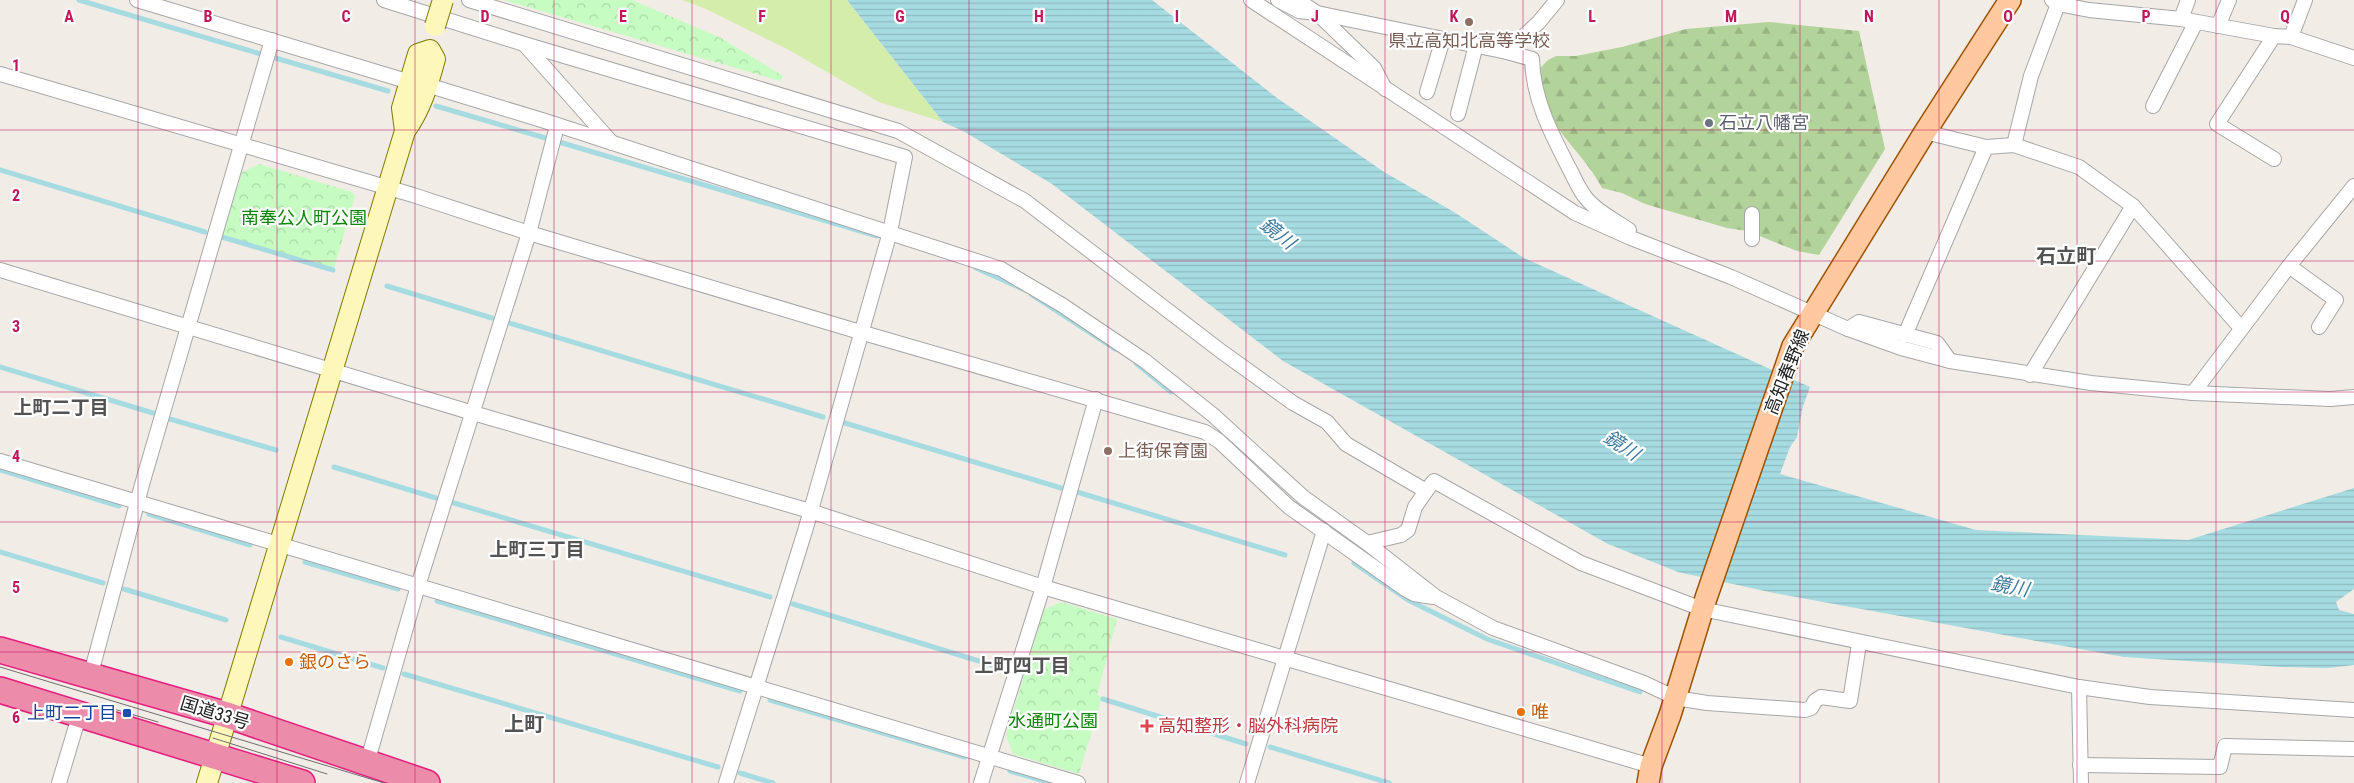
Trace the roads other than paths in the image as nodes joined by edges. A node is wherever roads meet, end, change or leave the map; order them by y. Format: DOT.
graph roads {
  1 [pos="137,0"];
  2 [pos="384,0"];
  3 [pos="443,0"];
  4 [pos="469,0"];
  5 [pos="1251,0"];
  6 [pos="1278,0"];
  7 [pos="1298,0"];
  8 [pos="1557,0"];
  9 [pos="2010,0"];
  10 [pos="2188,0"];
  11 [pos="2229,0"];
  12 [pos="2305,0"];
  13 [pos="2055,2"];
  14 [pos="1317,13"];
  15 [pos="2181,19"];
  16 [pos="2196,22"];
  17 [pos="2218,26"];
  18 [pos="2274,36"];
  19 [pos="2292,38"];
  20 [pos="1443,39"];
  21 [pos="272,40"];
  22 [pos="524,44"];
  23 [pos="1476,45"];
  24 [pos="1507,52"];
  25 [pos="2354,58"];
  26 [pos="0,74"];
  27 [pos="418,83"];
  28 [pos="1386,90"];
  29 [pos="1427,92"];
  30 [pos="2153,106"];
  31 [pos="1458,114"];
  32 [pos="557,126"];
  33 [pos="1925,132"];
  34 [pos="612,143"];
  35 [pos="241,145"];
  36 [pos="2014,145"];
  37 [pos="1986,147"];
  38 [pos="2274,160"];
  39 [pos="2354,186"];
  40 [pos="388,188"];
  41 [pos="2133,206"];
  42 [pos="1752,214"];
  43 [pos="890,232"];
  44 [pos="529,233"];
  45 [pos="1631,238"];
  46 [pos="1752,239"];
  47 [pos="2288,266"];
  48 [pos="0,270"];
  49 [pos="1809,319"];
  50 [pos="189,326"];
  51 [pos="2319,327"];
  52 [pos="2241,328"];
  53 [pos="1848,329"];
  54 [pos="860,332"];
  55 [pos="1905,335"];
  56 [pos="1950,361"];
  57 [pos="332,371"];
  58 [pos="2030,374"];
  59 [pos="2193,393"];
  60 [pos="2354,397"];
  61 [pos="1096,399"];
  62 [pos="472,413"];
  63 [pos="0,461"];
  64 [pos="1426,491"];
  65 [pos="138,502"];
  66 [pos="810,511"];
  67 [pos="1324,531"];
  68 [pos="1368,543"];
  69 [pos="279,545"];
  70 [pos="418,586"];
  71 [pos="1043,588"];
  72 [pos="1436,598"];
  73 [pos="1704,604"];
  74 [pos="1860,644"];
  75 [pos="0,650"];
  76 [pos="1286,660"];
  77 [pos="90,677"];
  78 [pos="756,687"];
  79 [pos="2078,687"];
  80 [pos="0,690"];
  81 [pos="1676,698"];
  82 [pos="2354,710"];
  83 [pos="80,713"];
  84 [pos="228,716"];
  85 [pos="2354,749"];
  86 [pos="214,757"];
  87 [pos="989,758"];
  88 [pos="367,763"];
  89 [pos="2080,764"];
  90 [pos="1650,775"];
  91 [pos="59,783"];
  92 [pos="206,783"];
  93 [pos="302,783"];
  94 [pos="427,783"];
  95 [pos="726,783"];
  96 [pos="981,783"];
  97 [pos="1078,783"];
  98 [pos="1247,783"];
  99 [pos="2081,783"];
  1 -- 21 [label="street"];
  2 -- 22 [label="street"];
  3 -- 27 [label="street, bridge"];
  4 -- 64 [label="street"];
  5 -- 28 [label="street"];
  6 -- 14 [label="street"];
  7 -- 14 [label="street"];
  8 -- 24 [label="street"];
  9 -- 33 [label="main road, 高知春野線"];
  10 -- 15 [label="street"];
  11 -- 17 [label="street"];
  12 -- 19 [label="street"];
  13 -- 15 [label="street"];
  13 -- 36 [label="street"];
  14 -- 20 [label="street"];
  14 -- 28 [label="street"];
  15 -- 16 [label="street"];
  16 -- 17 [label="street"];
  16 -- 30 [label="street"];
  17 -- 18 [label="street"];
  18 -- 19 [label="street"];
  18 -- 38 [label="street"];
  19 -- 25 [label="street"];
  20 -- 23 [label="street"];
  20 -- 29 [label="street"];
  21 -- 27 [label="street"];
  21 -- 35 [label="street"];
  22 -- 34 [label="street"];
  22 -- 43 [label="street"];
  23 -- 24 [label="street"];
  23 -- 31 [label="street"];
  24 -- 45 [label="street"];
  26 -- 35 [label="street"];
  27 -- 32 [label="street"];
  27 -- 40 [label="street"];
  28 -- 45 [label="street"];
  32 -- 34 [label="street"];
  32 -- 44 [label="street"];
  33 -- 37 [label="street"];
  33 -- 49 [label="main road, 高知春野線"];
  34 -- 43 [label="street"];
  35 -- 40 [label="street"];
  35 -- 50 [label="street"];
  36 -- 37 [label="street"];
  36 -- 41 [label="street"];
  37 -- 55 [label="street"];
  39 -- 47 [label="street"];
  40 -- 44 [label="street"];
  40 -- 57 [label="street"];
  41 -- 52 [label="street"];
  41 -- 58 [label="street"];
  42 -- 46 [label="street"];
  43 -- 54 [label="street"];
  43 -- 68 [label="street"];
  44 -- 54 [label="street"];
  44 -- 62 [label="street"];
  45 -- 49 [label="street"];
  47 -- 51 [label="street"];
  47 -- 52 [label="street"];
  48 -- 50 [label="street"];
  49 -- 53 [label="street"];
  49 -- 73 [label="main road, 高知春野線"];
  50 -- 57 [label="street"];
  50 -- 65 [label="street"];
  52 -- 59 [label="street"];
  53 -- 55 [label="street"];
  53 -- 56 [label="street"];
  54 -- 61 [label="street"];
  54 -- 66 [label="street"];
  55 -- 56 [label="street"];
  56 -- 58 [label="street"];
  57 -- 62 [label="street"];
  57 -- 69 [label="street"];
  58 -- 59 [label="street"];
  59 -- 60 [label="street"];
  61 -- 67 [label="street"];
  61 -- 71 [label="street"];
  62 -- 66 [label="street"];
  62 -- 70 [label="street"];
  63 -- 65 [label="street"];
  64 -- 68 [label="street"];
  64 -- 73 [label="street"];
  65 -- 69 [label="street"];
  65 -- 77 [label="street"];
  66 -- 71 [label="street"];
  66 -- 78 [label="street"];
  67 -- 72 [label="street"];
  67 -- 76 [label="street"];
  68 -- 72 [label="street"];
  69 -- 70 [label="street"];
  69 -- 84 [label="street"];
  70 -- 78 [label="street"];
  70 -- 88 [label="street"];
  71 -- 76 [label="street"];
  71 -- 87 [label="street"];
  72 -- 81 [label="street"];
  73 -- 74 [label="street"];
  73 -- 81 [label="main road, 高知春野線"];
  74 -- 79 [label="street"];
  74 -- 81 [label="street"];
  75 -- 77 [label="highway, 国道33号"];
  76 -- 90 [label="street"];
  76 -- 98 [label="street"];
  77 -- 84 [label="highway, 国道33号"];
  78 -- 87 [label="street"];
  78 -- 95 [label="street"];
  79 -- 82 [label="street"];
  79 -- 89 [label="street"];
  80 -- 83 [label="highway"];
  81 -- 90 [label="main road, 高知春野線"];
  83 -- 86 [label="highway"];
  83 -- 91 [label="street"];
  84 -- 86 [label="street"];
  84 -- 88 [label="highway, 国道33号"];
  85 -- 89 [label="street"];
  86 -- 92 [label="street"];
  86 -- 93 [label="highway"];
  87 -- 96 [label="street"];
  87 -- 97 [label="street"];
  88 -- 94 [label="highway, 国道33号"];
  89 -- 99 [label="street"];
}
